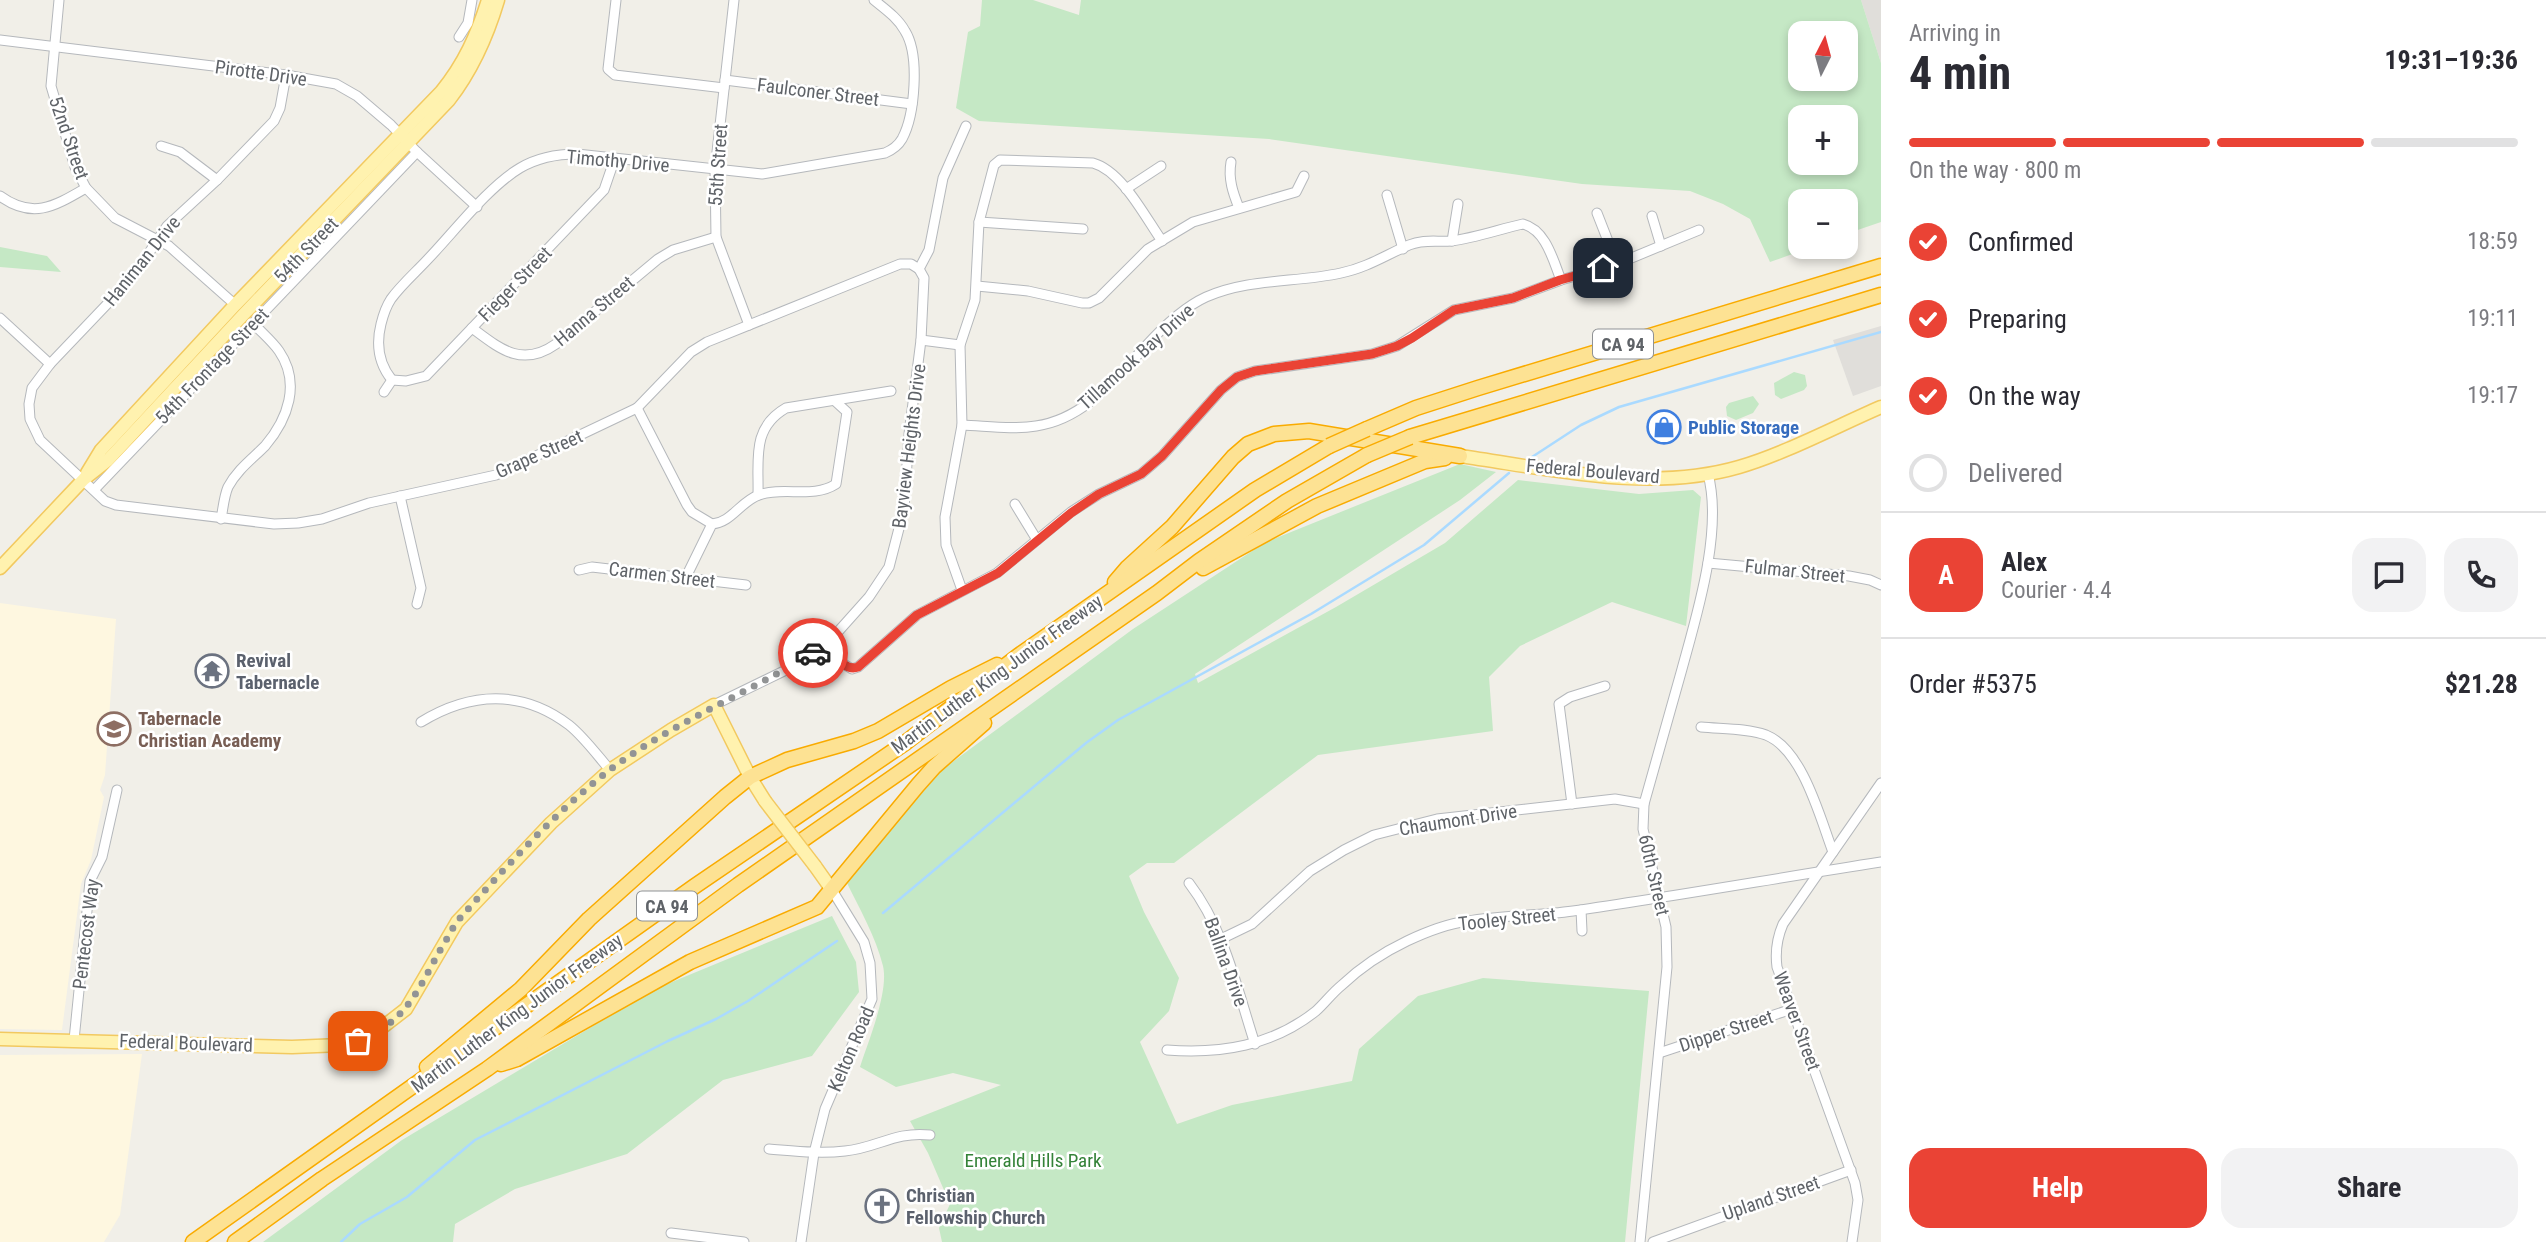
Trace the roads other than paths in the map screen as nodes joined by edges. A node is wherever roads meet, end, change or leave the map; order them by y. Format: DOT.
graph roads {
  1 [pos="59,0"];
  2 [pos="472,0"];
  3 [pos="488,0"];
  4 [pos="498,0"];
  5 [pos="616,0"];
  6 [pos="734,0"];
  7 [pos="874,0"];
  8 [pos="459,37"];
  9 [pos="0,40"];
  10 [pos="54,47"];
  11 [pos="286,75"];
  12 [pos="724,84"];
  13 [pos="912,104"];
  14 [pos="966,127"];
  15 [pos="400,133"];
  16 [pos="161,146"];
  17 [pos="413,147"];
  18 [pos="615,158"];
  19 [pos="1231,162"];
  20 [pos="1161,166"];
  21 [pos="715,170"];
  22 [pos="1304,176"];
  23 [pos="216,180"];
  24 [pos="86,188"];
  25 [pos="1126,189"];
  26 [pos="1387,195"];
  27 [pos="0,196"];
  28 [pos="1458,204"];
  29 [pos="477,207"];
  30 [pos="1238,208"];
  31 [pos="1597,213"];
  32 [pos="1652,216"];
  33 [pos="979,222"];
  34 [pos="1083,229"];
  35 [pos="1699,230"];
  36 [pos="716,237"];
  37 [pos="156,240"];
  38 [pos="1162,241"];
  39 [pos="1452,241"];
  40 [pos="1661,246"];
  41 [pos="1404,249"];
  42 [pos="1617,264"];
  43 [pos="1881,266"];
  44 [pos="919,269"];
  45 [pos="1560,280"];
  46 [pos="977,286"];
  47 [pos="1881,295"];
  48 [pos="231,301"];
  49 [pos="0,318"];
  50 [pos="253,323"];
  51 [pos="749,325"];
  52 [pos="472,328"];
  53 [pos="921,340"];
  54 [pos="960,345"];
  55 [pos="50,365"];
  56 [pos="392,380"];
  57 [pos="891,391"];
  58 [pos="384,392"];
  59 [pos="835,401"];
  60 [pos="1881,407"];
  61 [pos="637,408"];
  62 [pos="962,425"];
  63 [pos="1460,456"];
  64 [pos="1708,474"];
  65 [pos="84,480"];
  66 [pos="94,490"];
  67 [pos="758,495"];
  68 [pos="400,496"];
  69 [pos="1016,504"];
  70 [pos="221,519"];
  71 [pos="712,524"];
  72 [pos="1037,540"];
  73 [pos="1708,563"];
  74 [pos="0,568"];
  75 [pos="579,570"];
  76 [pos="685,577"];
  77 [pos="746,585"];
  78 [pos="1881,585"];
  79 [pos="962,590"];
  80 [pos="1157,593"];
  81 [pos="1102,597"];
  82 [pos="417,604"];
  83 [pos="827,645"];
  84 [pos="1018,656"];
  85 [pos="1033,679"];
  86 [pos="1605,686"];
  87 [pos="714,705"];
  88 [pos="421,722"];
  89 [pos="1701,727"];
  90 [pos="610,770"];
  91 [pos="750,777"];
  92 [pos="1881,783"];
  93 [pos="117,790"];
  94 [pos="1572,804"];
  95 [pos="1644,804"];
  96 [pos="1833,852"];
  97 [pos="1881,862"];
  98 [pos="1818,872"];
  99 [pos="1189,883"];
  100 [pos="832,890"];
  101 [pos="1660,898"];
  102 [pos="1581,910"];
  103 [pos="1583,931"];
  104 [pos="1221,939"];
  105 [pos="1792,1009"];
  106 [pos="371,1036"];
  107 [pos="0,1039"];
  108 [pos="74,1040"];
  109 [pos="1255,1044"];
  110 [pos="1167,1050"];
  111 [pos="1659,1053"];
  112 [pos="487,1069"];
  113 [pos="930,1135"];
  114 [pos="769,1149"];
  115 [pos="814,1153"];
  116 [pos="316,1155"];
  117 [pos="1851,1170"];
  118 [pos="671,1233"];
  119 [pos="694,1239"];
  120 [pos="193,1242"];
  121 [pos="234,1242"];
  122 [pos="744,1242"];
  123 [pos="801,1242"];
  124 [pos="1640,1242"];
  125 [pos="1653,1242"];
  126 [pos="1852,1242"];
  1 -- 10 [label="street, 52nd Street"];
  2 -- 8 [label="street"];
  3 -- 15 [label="main road, 54th Street"];
  4 -- 17 [label="main road, 54th Street"];
  5 -- 12 [label="street, Faulconer Street"];
  6 -- 12 [label="street, 55th Street"];
  7 -- 13 [label="street, Timothy Drive"];
  9 -- 10 [label="street, Pirotte Drive"];
  10 -- 11 [label="street, Pirotte Drive"];
  10 -- 24 [label="street, 52nd Street"];
  11 -- 15 [label="street, Pirotte Drive"];
  11 -- 23 [label="street, Haniman Drive"];
  12 -- 13 [label="street, Faulconer Street"];
  12 -- 21 [label="street, 55th Street"];
  13 -- 21 [label="street, Timothy Drive"];
  14 -- 44 [label="street, Bayview Heights Drive"];
  15 -- 17 [label="street, Pirotte Drive"];
  15 -- 65 [label="main road, 54th Street"];
  16 -- 23 [label="street"];
  17 -- 29 [label="street, Pirotte Drive"];
  17 -- 50 [label="street, 54th Frontage Street"];
  17 -- 65 [label="main road, 54th Street"];
  18 -- 21 [label="street, Timothy Drive"];
  18 -- 29 [label="street, Timothy Drive"];
  18 -- 52 [label="street, Fieger Street"];
  19 -- 30 [label="street"];
  20 -- 25 [label="street"];
  21 -- 36 [label="street, 55th Street"];
  22 -- 30 [label="street"];
  23 -- 37 [label="street, Haniman Drive"];
  24 -- 27 [label="street"];
  24 -- 37 [label="street, 52nd Street"];
  25 -- 33 [label="street"];
  25 -- 38 [label="street"];
  26 -- 41 [label="street"];
  28 -- 39 [label="street"];
  29 -- 56 [label="street, Timothy Drive"];
  30 -- 38 [label="street"];
  31 -- 42 [label="street"];
  32 -- 40 [label="street"];
  33 -- 34 [label="street"];
  33 -- 46 [label="street"];
  35 -- 40 [label="street"];
  36 -- 51 [label="street, 55th Street"];
  36 -- 52 [label="street, Hanna Street"];
  37 -- 48 [label="street, 52nd Street"];
  37 -- 55 [label="street, Haniman Drive"];
  38 -- 46 [label="street"];
  39 -- 41 [label="street, Tillamook Bay Drive"];
  39 -- 45 [label="street, Tillamook Bay Drive"];
  40 -- 42 [label="street"];
  41 -- 62 [label="street, Tillamook Bay Drive"];
  42 -- 45 [label="street"];
  43 -- 81 [label="highway, Martin Luther King Junior Freeway / CA 94, bridge"];
  44 -- 51 [label="street, Grape Street"];
  44 -- 53 [label="street, Bayview Heights Drive"];
  45 -- 72 [label="street"];
  46 -- 54 [label="street"];
  47 -- 80 [label="highway, Martin Luther King Junior Freeway / CA 94, bridge"];
  49 -- 55 [label="street"];
  50 -- 66 [label="street, 54th Frontage Street"];
  50 -- 70 [label="street"];
  51 -- 61 [label="street, Grape Street"];
  52 -- 56 [label="street, Fieger Street"];
  53 -- 54 [label="street"];
  53 -- 83 [label="street, Bayview Heights Drive"];
  54 -- 62 [label="street"];
  55 -- 65 [label="street, Haniman Drive"];
  56 -- 58 [label="street"];
  57 -- 59 [label="street"];
  59 -- 67 [label="street"];
  59 -- 67 [label="street"];
  60 -- 64 [label="main road, Federal Boulevard"];
  61 -- 68 [label="street, Grape Street"];
  61 -- 71 [label="street"];
  62 -- 79 [label="street"];
  63 -- 64 [label="main road, Federal Boulevard"];
  63 -- 80 [label="highway"];
  63 -- 81 [label="highway"];
  64 -- 73 [label="street, 60th Street"];
  65 -- 66 [label="street, Grape Street"];
  65 -- 74 [label="main road, 54th Street"];
  66 -- 70 [label="street, Grape Street"];
  67 -- 71 [label="street"];
  68 -- 70 [label="street, Grape Street"];
  68 -- 82 [label="street"];
  69 -- 72 [label="street"];
  71 -- 76 [label="street"];
  72 -- 79 [label="street"];
  73 -- 78 [label="street, Fulmar Street"];
  73 -- 95 [label="street, 60th Street"];
  75 -- 76 [label="street, Carmen Street"];
  76 -- 77 [label="street, Carmen Street"];
  79 -- 83 [label="street"];
  80 -- 85 [label="highway, Martin Luther King Junior Freeway / CA 94"];
  81 -- 84 [label="highway, Martin Luther King Junior Freeway / CA 94"];
  83 -- 87 [label="street, Bayview Heights Drive"];
  84 -- 91 [label="highway"];
  84 -- 116 [label="highway, Martin Luther King Junior Freeway / CA 94"];
  85 -- 100 [label="highway"];
  85 -- 112 [label="highway, Martin Luther King Junior Freeway / CA 94"];
  86 -- 94 [label="street"];
  87 -- 90 [label="main road, Bayview Heights Drive"];
  87 -- 91 [label="main road, Kelton Road"];
  88 -- 90 [label="street"];
  89 -- 96 [label="street"];
  90 -- 106 [label="main road, Bayview Heights Drive"];
  91 -- 100 [label="main road, Kelton Road, bridge"];
  91 -- 116 [label="highway"];
  92 -- 96 [label="street, Weaver Street"];
  93 -- 108 [label="street, Pentecost Way"];
  94 -- 95 [label="street, Chaumont Drive"];
  94 -- 104 [label="street, Chaumont Drive"];
  95 -- 101 [label="street, 60th Street"];
  96 -- 98 [label="street, Weaver Street"];
  97 -- 98 [label="street, Tooley Street"];
  98 -- 101 [label="street, Tooley Street"];
  98 -- 105 [label="street, Weaver Street"];
  99 -- 104 [label="street, Ballina Drive"];
  100 -- 112 [label="highway"];
  100 -- 115 [label="street, Kelton Road"];
  101 -- 102 [label="street, Tooley Street"];
  101 -- 111 [label="street, 60th Street"];
  102 -- 103 [label="street"];
  102 -- 109 [label="street, Tooley Street"];
  104 -- 109 [label="street, Ballina Drive"];
  105 -- 111 [label="street, Dipper Street"];
  105 -- 117 [label="street, Weaver Street"];
  106 -- 108 [label="main road, Federal Boulevard"];
  107 -- 108 [label="main road, Federal Boulevard"];
  109 -- 110 [label="street, Tooley Street"];
  111 -- 124 [label="street, 60th Street"];
  112 -- 121 [label="highway, Martin Luther King Junior Freeway / CA 94"];
  113 -- 115 [label="street"];
  114 -- 115 [label="street"];
  115 -- 123 [label="street, Kelton Road"];
  116 -- 120 [label="highway, Martin Luther King Junior Freeway / CA 94"];
  117 -- 125 [label="street, Upland Street"];
  117 -- 126 [label="street, Weaver Street"];
  118 -- 119 [label="street"];
  119 -- 122 [label="street"];
}
